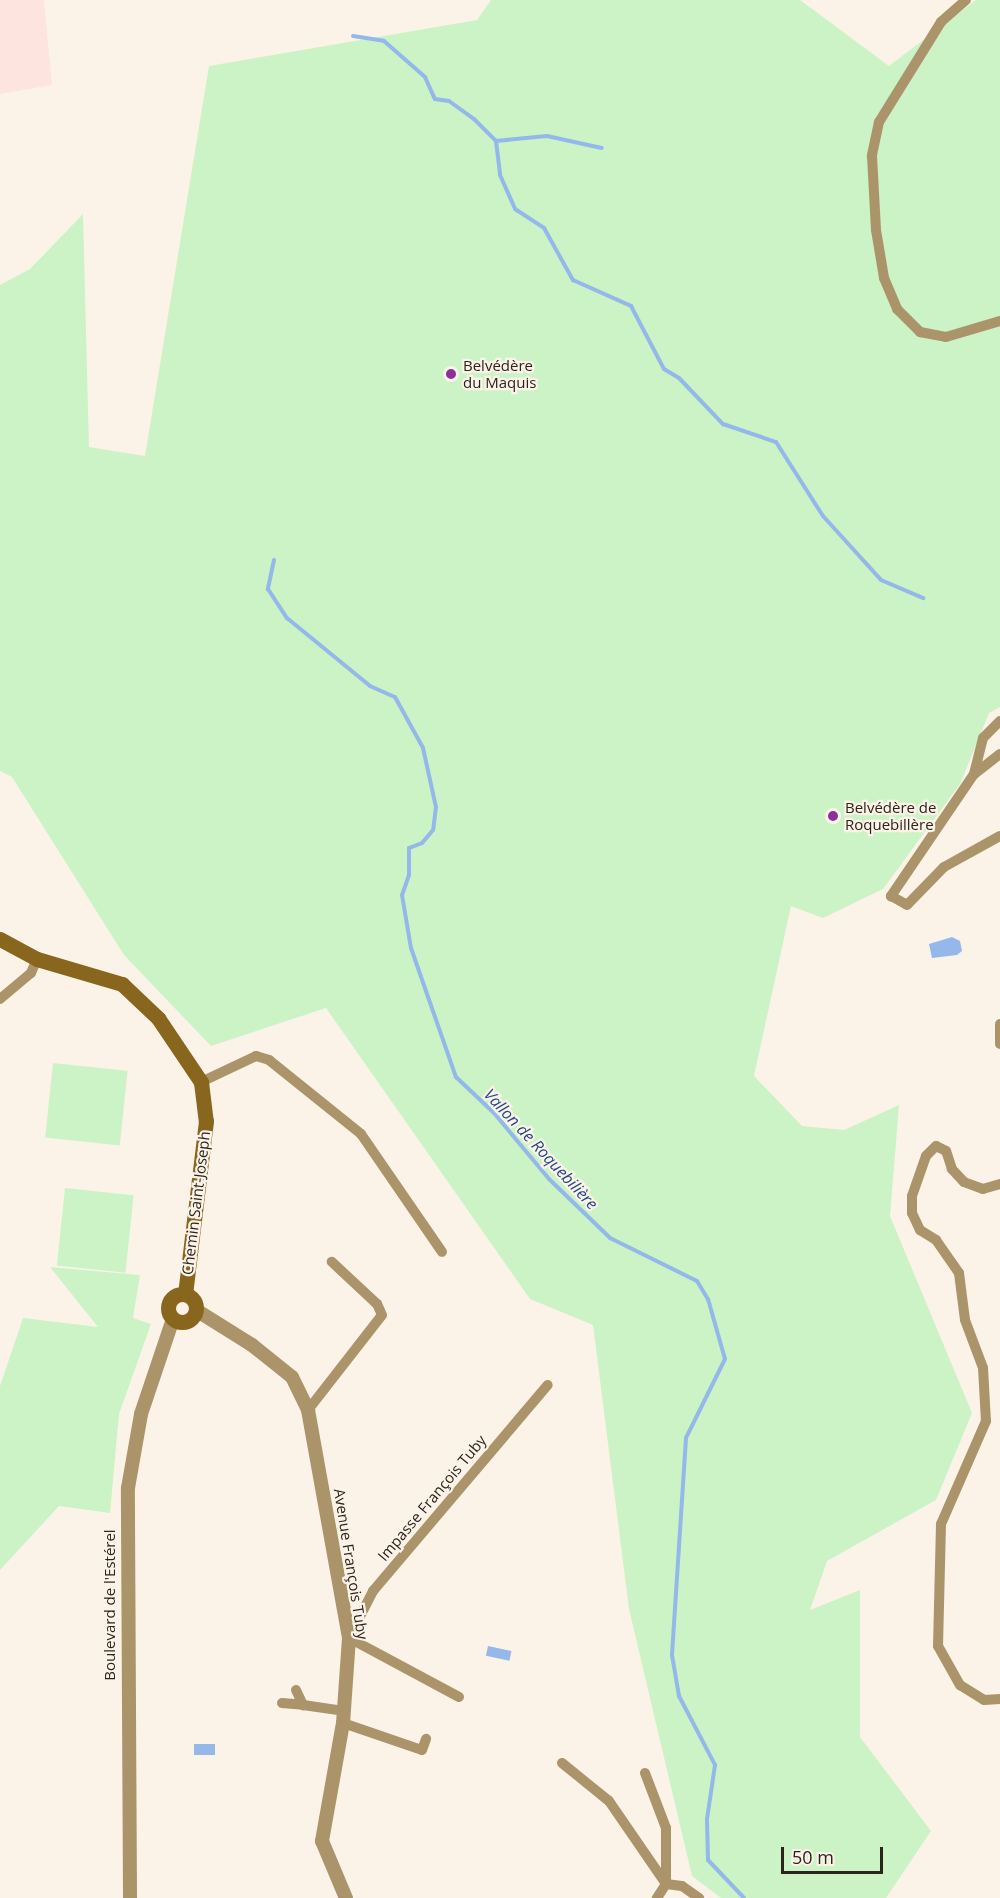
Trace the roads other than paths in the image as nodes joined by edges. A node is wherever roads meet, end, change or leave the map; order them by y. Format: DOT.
graph roads {
  1 [pos="966,0"];
  2 [pos="1000,321"];
  3 [pos="1000,721"];
  4 [pos="1000,754"];
  5 [pos="974,774"];
  6 [pos="1000,836"];
  7 [pos="0,939"];
  8 [pos="37,959"];
  9 [pos="0,999"];
  10 [pos="1000,1024"];
  11 [pos="1000,1044"];
  12 [pos="201,1082"];
  13 [pos="1000,1184"];
  14 [pos="442,1252"];
  15 [pos="332,1262"];
  16 [pos="185,1294"];
  17 [pos="196,1310"];
  18 [pos="173,1319"];
  19 [pos="548,1385"];
  20 [pos="309,1410"];
  21 [pos="349,1638"];
  22 [pos="296,1690"];
  23 [pos="459,1697"];
  24 [pos="1000,1699"];
  25 [pos="282,1703"];
  26 [pos="303,1705"];
  27 [pos="344,1717"];
  28 [pos="426,1739"];
  29 [pos="562,1763"];
  30 [pos="645,1773"];
  31 [pos="666,1884"];
  32 [pos="130,1898"];
  33 [pos="346,1898"];
  34 [pos="657,1898"];
  35 [pos="699,1898"];
  1 -- 2 [label="street"];
  3 -- 5 [label="street"];
  4 -- 5 [label="street"];
  5 -- 6 [label="street"];
  7 -- 8 [label="main road, Chemin Saint-Joseph"];
  8 -- 9 [label="street"];
  8 -- 12 [label="main road, Chemin Saint-Joseph"];
  10 -- 11 [label="street"];
  12 -- 14 [label="street"];
  12 -- 16 [label="main road, Chemin Saint-Joseph"];
  13 -- 24 [label="street"];
  15 -- 20 [label="street"];
  16 -- 17 [label="main road"];
  16 -- 18 [label="main road"];
  17 -- 18 [label="main road"];
  17 -- 20 [label="street, Avenue François Tuby"];
  18 -- 32 [label="street, Boulevard de l'Estérel"];
  19 -- 21 [label="street, Impasse François Tuby"];
  20 -- 21 [label="street, Avenue François Tuby"];
  21 -- 23 [label="street"];
  21 -- 27 [label="street, Avenue François Tuby"];
  22 -- 26 [label="street"];
  25 -- 26 [label="street"];
  26 -- 27 [label="street"];
  27 -- 28 [label="street"];
  27 -- 33 [label="street, Avenue François Tuby"];
  29 -- 31 [label="street"];
  30 -- 31 [label="street"];
  31 -- 34 [label="street"];
  31 -- 35 [label="street"];
}
